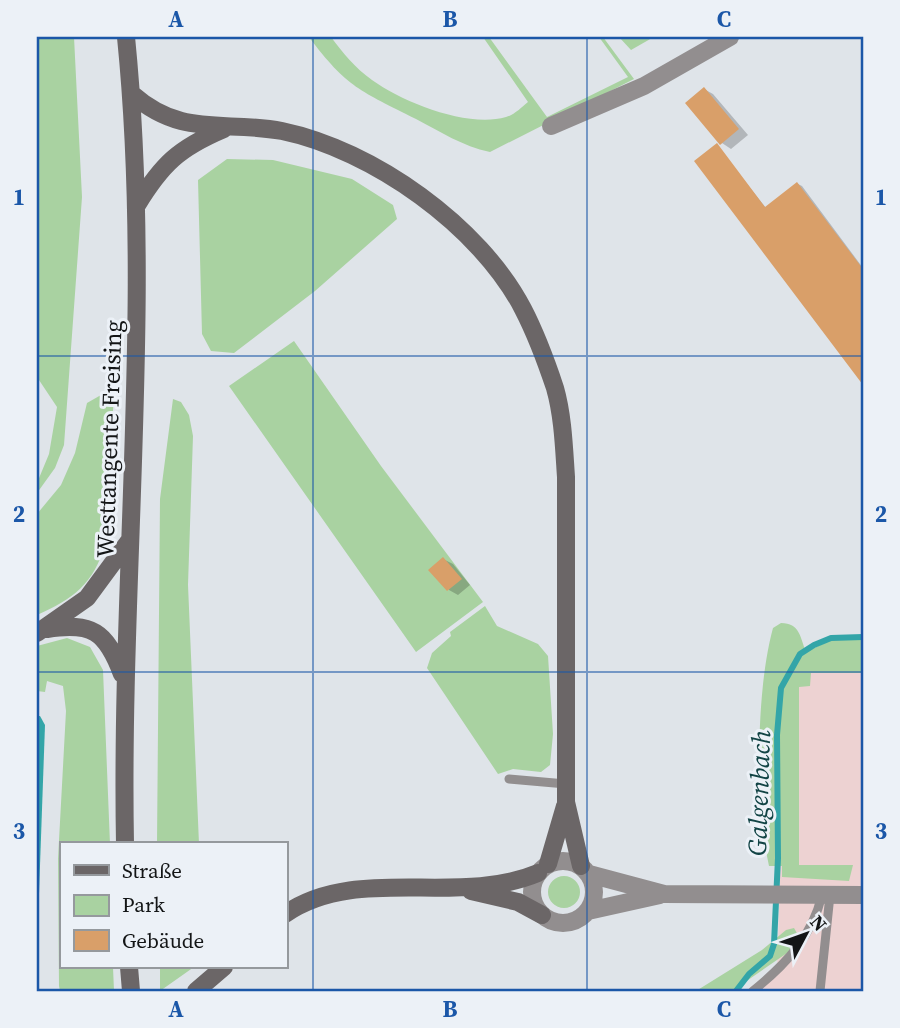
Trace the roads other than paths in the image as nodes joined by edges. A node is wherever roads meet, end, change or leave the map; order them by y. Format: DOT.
graph roads {
  1 [pos="126,37"];
  2 [pos="730,37"];
  3 [pos="132,94"];
  4 [pos="551,126"];
  5 [pos="226,128"];
  6 [pos="137,205"];
  7 [pos="129,541"];
  8 [pos="40,631"];
  9 [pos="124,679"];
  10 [pos="509,779"];
  11 [pos="566,793"];
  12 [pos="125,842"];
  13 [pos="543,868"];
  14 [pos="585,870"];
  15 [pos="464,890"];
  16 [pos="664,894"];
  17 [pos="821,895"];
  18 [pos="863,895"];
  19 [pos="588,911"];
  20 [pos="287,913"];
  21 [pos="542,915"];
  22 [pos="129,968"];
  23 [pos="223,968"];
  24 [pos="131,991"];
  25 [pos="196,991"];
  26 [pos="753,991"];
  27 [pos="820,991"];
  1 -- 3 [label="main road, Westtangente Freising"];
  2 -- 4 [label="street"];
  3 -- 5 [label="main road"];
  3 -- 6 [label="main road, Westtangente Freising"];
  5 -- 6 [label="main road"];
  5 -- 11 [label="main road"];
  6 -- 7 [label="main road, Westtangente Freising"];
  7 -- 8 [label="main road"];
  7 -- 9 [label="main road, Westtangente Freising"];
  8 -- 9 [label="main road"];
  9 -- 12 [label="main road, Westtangente Freising"];
  10 -- 11 [label="lane"];
  11 -- 13 [label="main road"];
  11 -- 14 [label="main road"];
  13 -- 14 [label="street"];
  13 -- 15 [label="main road"];
  13 -- 21 [label="street"];
  14 -- 16 [label="street"];
  14 -- 19 [label="street"];
  15 -- 20 [label="main road"];
  15 -- 21 [label="main road"];
  16 -- 17 [label="street"];
  16 -- 19 [label="street"];
  17 -- 18 [label="street"];
  17 -- 26 [label="lane"];
  17 -- 27 [label="lane"];
  19 -- 21 [label="street"];
  22 -- 24 [label="main road"];
  23 -- 25 [label="main road"];
}
